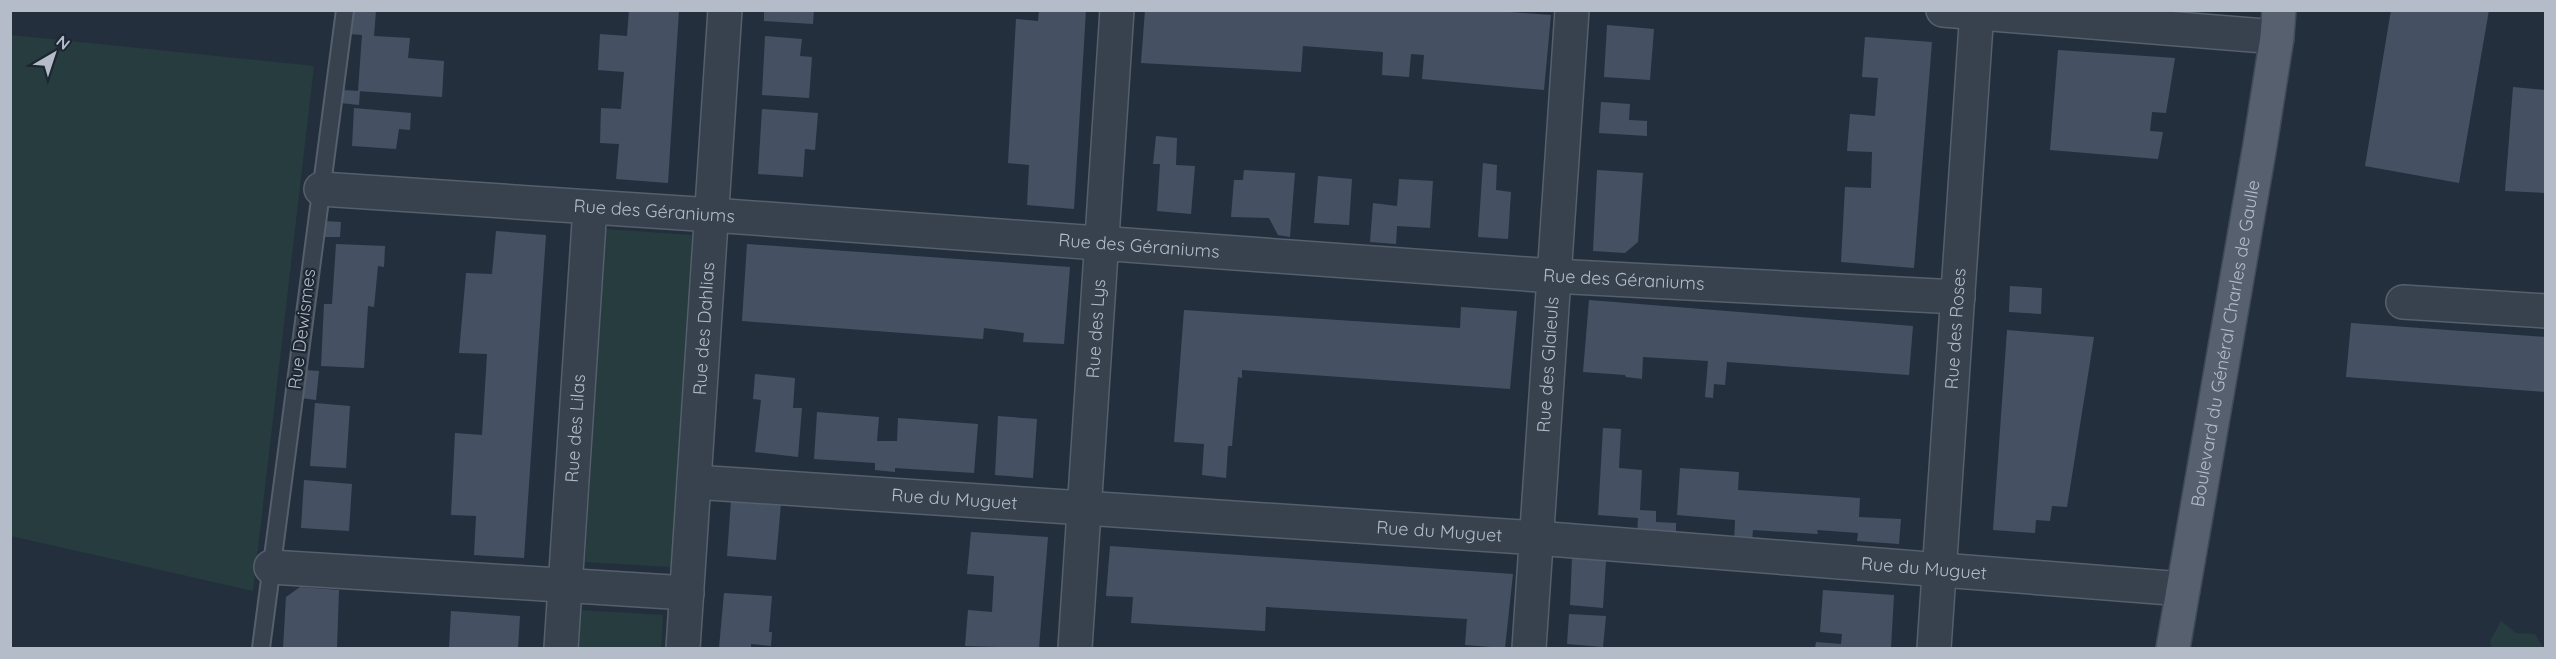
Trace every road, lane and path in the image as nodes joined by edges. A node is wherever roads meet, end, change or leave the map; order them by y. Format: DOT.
graph roads {
  1 [pos="345,10"];
  2 [pos="725,10"];
  3 [pos="1117,10"];
  4 [pos="1572,10"];
  5 [pos="1944,10"];
  6 [pos="1977,12"];
  7 [pos="2280,19"];
  8 [pos="321,189"];
  9 [pos="590,207"];
  10 [pos="711,215"];
  11 [pos="1102,244"];
  12 [pos="1553,276"];
  13 [pos="1958,297"];
  14 [pos="2403,302"];
  15 [pos="2546,311"];
  16 [pos="694,482"];
  17 [pos="1084,508"];
  18 [pos="1536,538"];
  19 [pos="272,567"];
  20 [pos="1940,568"];
  21 [pos="565,585"];
  22 [pos="2183,589"];
  23 [pos="687,593"];
  24 [pos="261,648"];
  25 [pos="561,648"];
  26 [pos="683,648"];
  27 [pos="1075,648"];
  28 [pos="1529,648"];
  29 [pos="1934,648"];
  30 [pos="2174,648"];
  1 -- 8 [label="lane, Rue Dewismes"];
  2 -- 10 [label="street, Rue des Dahlias"];
  3 -- 11 [label="street, Rue des Lys"];
  4 -- 12 [label="street, Rue des Glaieuls"];
  5 -- 6 [label="street"];
  6 -- 7 [label="street"];
  6 -- 13 [label="street, Rue des Roses"];
  7 -- 22 [label="main road, Boulevard du Général Charles de Gaulle"];
  8 -- 9 [label="street, Rue des Géraniums"];
  8 -- 19 [label="lane, Rue Dewismes"];
  9 -- 10 [label="street, Rue des Géraniums"];
  9 -- 21 [label="street, Rue des Lilas"];
  10 -- 11 [label="street, Rue des Géraniums"];
  10 -- 16 [label="street, Rue des Dahlias"];
  11 -- 12 [label="street, Rue des Géraniums"];
  11 -- 17 [label="street, Rue des Lys"];
  12 -- 13 [label="street, Rue des Géraniums"];
  12 -- 18 [label="street, Rue des Glaieuls"];
  13 -- 20 [label="street, Rue des Roses"];
  14 -- 15 [label="street"];
  16 -- 17 [label="street, Rue du Muguet"];
  16 -- 23 [label="street, Rue des Dahlias"];
  17 -- 18 [label="street, Rue du Muguet"];
  17 -- 27 [label="street, Rue des Lys"];
  18 -- 20 [label="street, Rue du Muguet"];
  18 -- 28 [label="street, Rue des Glaieuls"];
  19 -- 21 [label="street"];
  19 -- 24 [label="lane, Rue Dewismes"];
  20 -- 22 [label="street, Rue du Muguet"];
  20 -- 29 [label="street, Rue des Roses"];
  21 -- 23 [label="street"];
  21 -- 25 [label="street, Rue des Lilas"];
  22 -- 30 [label="main road, Boulevard du Général Charles de Gaulle"];
  23 -- 26 [label="street, Rue des Dahlias"];
}
